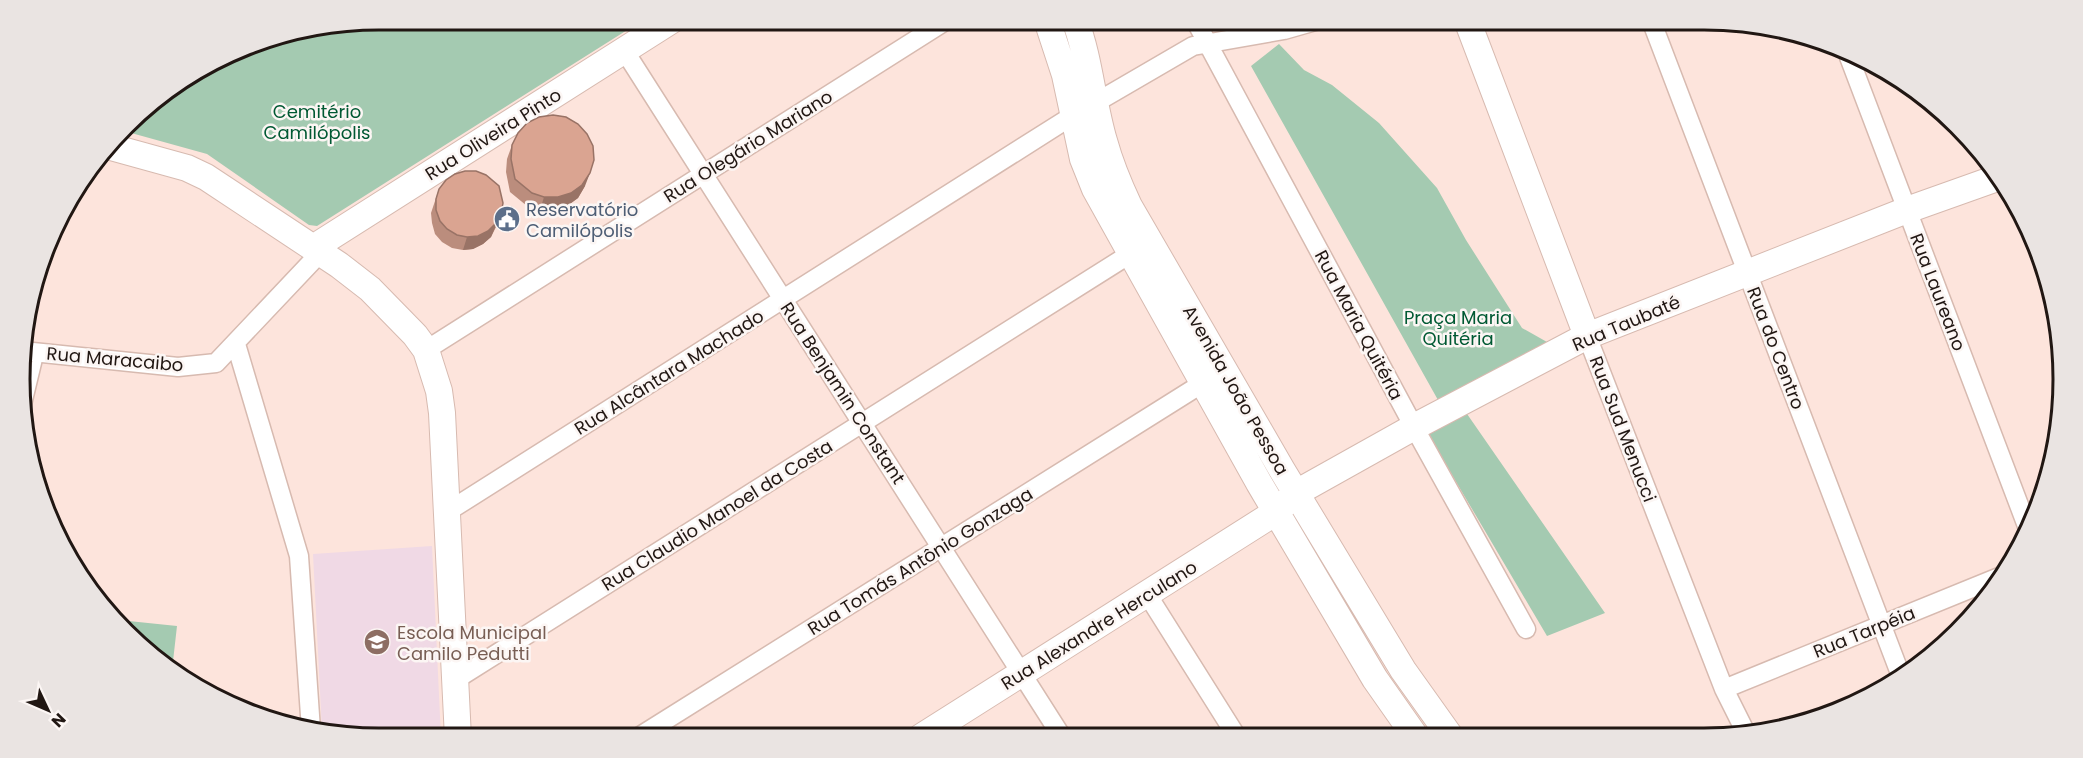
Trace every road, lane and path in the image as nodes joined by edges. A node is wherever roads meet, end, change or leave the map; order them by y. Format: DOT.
graph roads {
  1 [pos="656,30"];
  2 [pos="931,30"];
  3 [pos="1050,30"];
  4 [pos="1079,30"];
  5 [pos="1201,30"];
  6 [pos="1262,30"];
  7 [pos="1471,30"];
  8 [pos="1655,30"];
  9 [pos="1209,43"];
  10 [pos="624,50"];
  11 [pos="1851,63"];
  12 [pos="1095,103"];
  13 [pos="1072,117"];
  14 [pos="117,149"];
  15 [pos="704,174"];
  16 [pos="1991,180"];
  17 [pos="1907,210"];
  18 [pos="317,251"];
  19 [pos="1130,254"];
  20 [pos="1748,273"];
  21 [pos="783,299"];
  22 [pos="1587,336"];
  23 [pos="236,344"];
  24 [pos="426,350"];
  25 [pos="31,352"];
  26 [pos="1203,383"];
  27 [pos="863,424"];
  28 [pos="1414,427"];
  29 [pos="1296,494"];
  30 [pos="447,512"];
  31 [pos="1276,512"];
  32 [pos="2024,518"];
  33 [pos="941,547"];
  34 [pos="1988,582"];
  35 [pos="1147,594"];
  36 [pos="1881,626"];
  37 [pos="1526,629"];
  38 [pos="1898,669"];
  39 [pos="1022,674"];
  40 [pos="455,680"];
  41 [pos="1724,689"];
  42 [pos="310,721"];
  43 [pos="1742,726"];
  44 [pos="457,728"];
  45 [pos="653,728"];
  46 [pos="935,728"];
  47 [pos="1056,728"];
  48 [pos="1232,728"];
  49 [pos="1409,728"];
  50 [pos="1444,728"];
  1 -- 10 [label="main road, Rua Oliveira Pinto"];
  2 -- 15 [label="street, Rua Olegário Mariano"];
  3 -- 13 [label="main road, Avenida João Pessoa"];
  4 -- 12 [label="main road, Avenida João Pessoa"];
  5 -- 9 [label="street, Rua Maria Quitéria"];
  6 -- 9 [label="street"];
  7 -- 22 [label="main road, Rua Sud Menucci"];
  8 -- 20 [label="street, Rua do Centro"];
  9 -- 12 [label="street"];
  9 -- 28 [label="street, Rua Maria Quitéria"];
  10 -- 15 [label="street, Rua Benjamin Constant"];
  10 -- 18 [label="main road, Rua Oliveira Pinto"];
  11 -- 17 [label="street, Rua Laureano"];
  12 -- 29 [label="main road, Avenida João Pessoa"];
  13 -- 19 [label="main road, Avenida João Pessoa"];
  13 -- 21 [label="street, Rua Alcântara Machado"];
  14 -- 18 [label="main road"];
  15 -- 21 [label="street, Rua Benjamin Constant"];
  15 -- 24 [label="street, Rua Olegário Mariano"];
  16 -- 17 [label="main road, Rua Taubaté"];
  17 -- 20 [label="main road, Rua Taubaté"];
  17 -- 32 [label="street, Rua Laureano"];
  18 -- 23 [label="street, Rua Maracaibo"];
  18 -- 24 [label="main road"];
  19 -- 26 [label="main road, Avenida João Pessoa"];
  19 -- 27 [label="street, Rua Claudio Manoel da Costa"];
  20 -- 22 [label="main road, Rua Taubaté"];
  20 -- 36 [label="street, Rua do Centro"];
  21 -- 27 [label="street, Rua Benjamin Constant"];
  21 -- 30 [label="street, Rua Alcântara Machado"];
  22 -- 28 [label="main road, Rua Taubaté"];
  22 -- 41 [label="street, Rua Sud Menucci"];
  23 -- 25 [label="street, Rua Maracaibo"];
  23 -- 42 [label="street"];
  24 -- 30 [label="main road"];
  26 -- 31 [label="main road, Avenida João Pessoa"];
  26 -- 33 [label="street, Rua Tomás Antônio Gonzaga"];
  27 -- 33 [label="street, Rua Benjamin Constant"];
  27 -- 40 [label="street, Rua Claudio Manoel da Costa"];
  28 -- 29 [label="main road, Rua Taubaté"];
  28 -- 37 [label="street, Rua Maria Quitéria"];
  29 -- 31 [label="main road, Rua Taubaté"];
  29 -- 50 [label="main road, Avenida João Pessoa"];
  30 -- 40 [label="main road"];
  31 -- 35 [label="main road, Rua Alexandre Herculano"];
  31 -- 49 [label="main road, Avenida João Pessoa"];
  33 -- 39 [label="street, Rua Benjamin Constant"];
  33 -- 45 [label="street, Rua Tomás Antônio Gonzaga"];
  34 -- 36 [label="street, Rua Tarpéia"];
  35 -- 39 [label="main road, Rua Alexandre Herculano"];
  35 -- 48 [label="street"];
  36 -- 38 [label="street, Rua do Centro"];
  36 -- 41 [label="street, Rua Tarpéia"];
  39 -- 46 [label="main road, Rua Alexandre Herculano"];
  39 -- 47 [label="street, Rua Benjamin Constant"];
  40 -- 44 [label="main road"];
  41 -- 43 [label="street, Rua Sud Menucci"];
}
